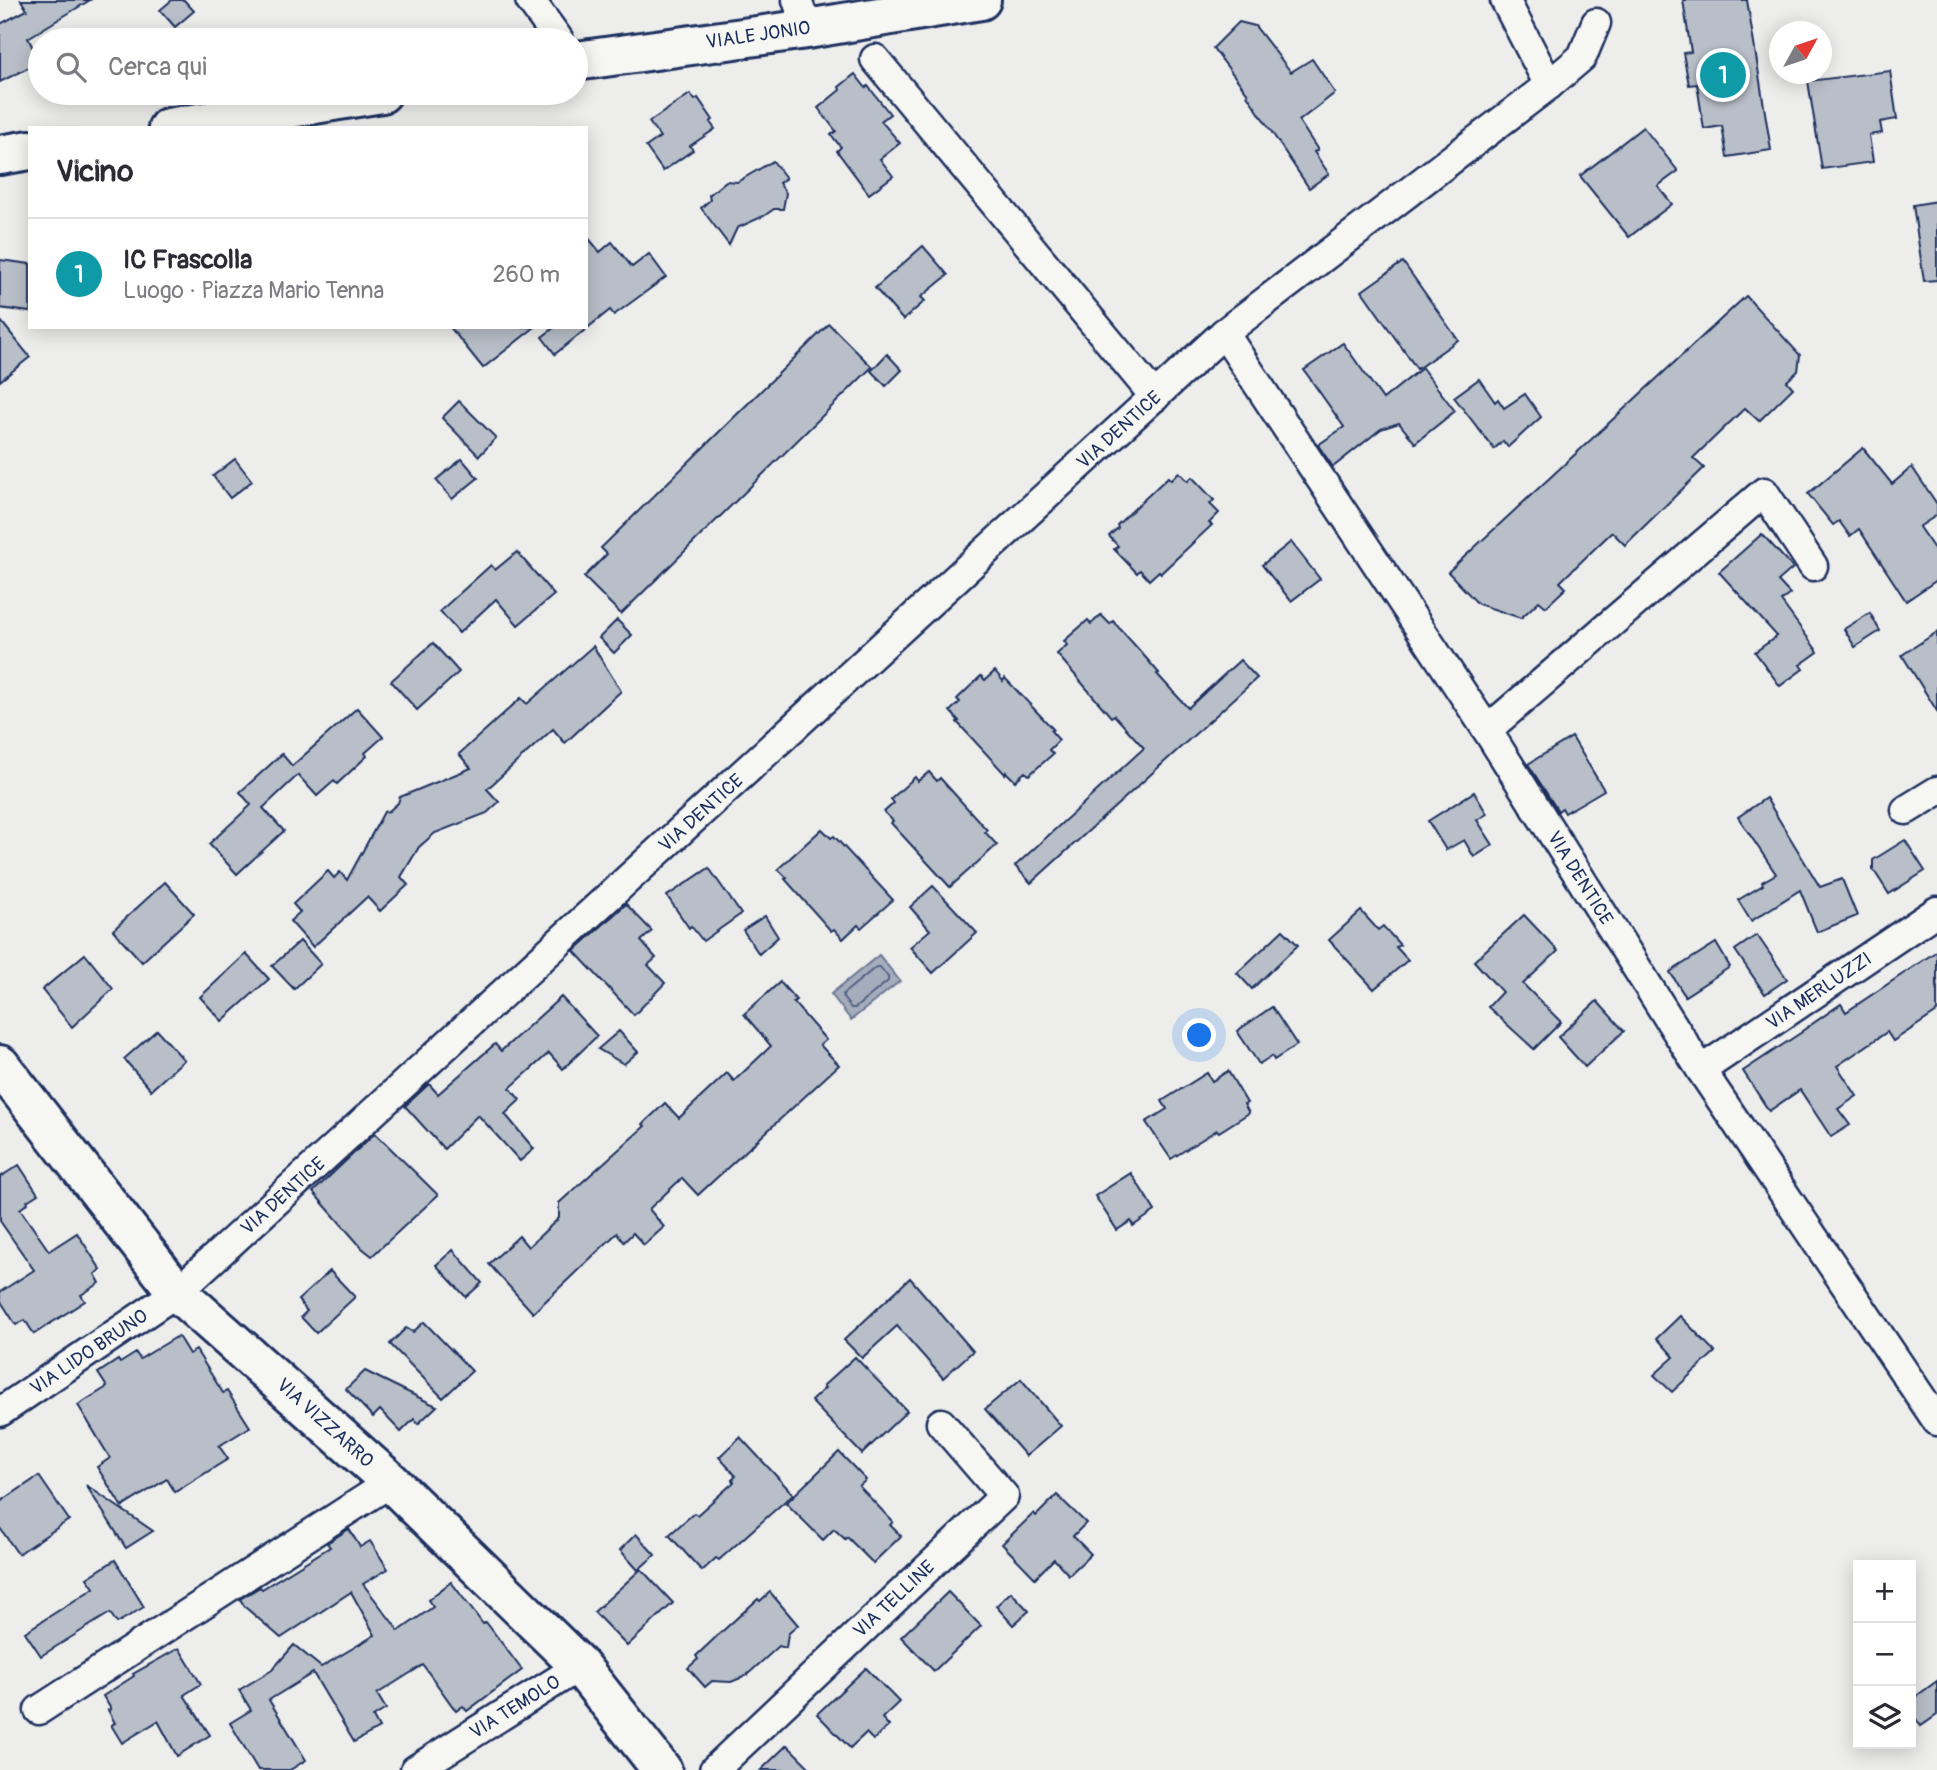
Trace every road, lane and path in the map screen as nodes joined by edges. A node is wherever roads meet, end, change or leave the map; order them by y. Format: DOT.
graph roads {
  1 [pos="530,0"];
  2 [pos="981,0"];
  3 [pos="1504,0"];
  4 [pos="802,14"];
  5 [pos="1596,23"];
  6 [pos="550,28"];
  7 [pos="876,58"];
  8 [pos="588,59"];
  9 [pos="1549,85"];
  10 [pos="309,105"];
  11 [pos="180,126"];
  12 [pos="28,150"];
  13 [pos="0,155"];
  14 [pos="1224,333"];
  15 [pos="1155,397"];
  16 [pos="1813,566"];
  17 [pos="1487,730"];
  18 [pos="1937,791"];
  19 [pos="1906,810"];
  20 [pos="1937,911"];
  21 [pos="0,1065"];
  22 [pos="1701,1070"];
  23 [pos="177,1292"];
  24 [pos="0,1412"];
  25 [pos="1937,1421"];
  26 [pos="941,1423"];
  27 [pos="391,1482"];
  28 [pos="580,1667"];
  29 [pos="39,1710"];
  30 [pos="415,1770"];
  31 [pos="662,1770"];
  32 [pos="714,1770"];
  1 -- 6 [label="street"];
  2 -- 4 [label="street, VIALE JONIO"];
  3 -- 9 [label="street"];
  4 -- 8 [label="street, VIALE JONIO"];
  5 -- 9 [label="street, VIA DENTICE"];
  7 -- 15 [label="street"];
  9 -- 14 [label="street, VIA DENTICE"];
  10 -- 11 [label="street"];
  12 -- 13 [label="street"];
  14 -- 15 [label="street, VIA DENTICE"];
  14 -- 17 [label="street, VIA DENTICE"];
  15 -- 23 [label="street, VIA DENTICE"];
  16 -- 17 [label="street"];
  17 -- 22 [label="street, VIA DENTICE"];
  18 -- 19 [label="street"];
  20 -- 22 [label="street, VIA MERLUZZI"];
  21 -- 23 [label="street, VIA VIZZARRO"];
  22 -- 25 [label="street, VIA DENTICE"];
  23 -- 24 [label="street, VIA LIDO BRUNO"];
  23 -- 27 [label="street, VIA VIZZARRO"];
  26 -- 32 [label="street, VIA TELLINE"];
  27 -- 28 [label="street, VIA VIZZARRO"];
  27 -- 29 [label="street"];
  28 -- 30 [label="street, VIA TEMOLO"];
  28 -- 31 [label="street, VIA VIZZARRO"];
}
